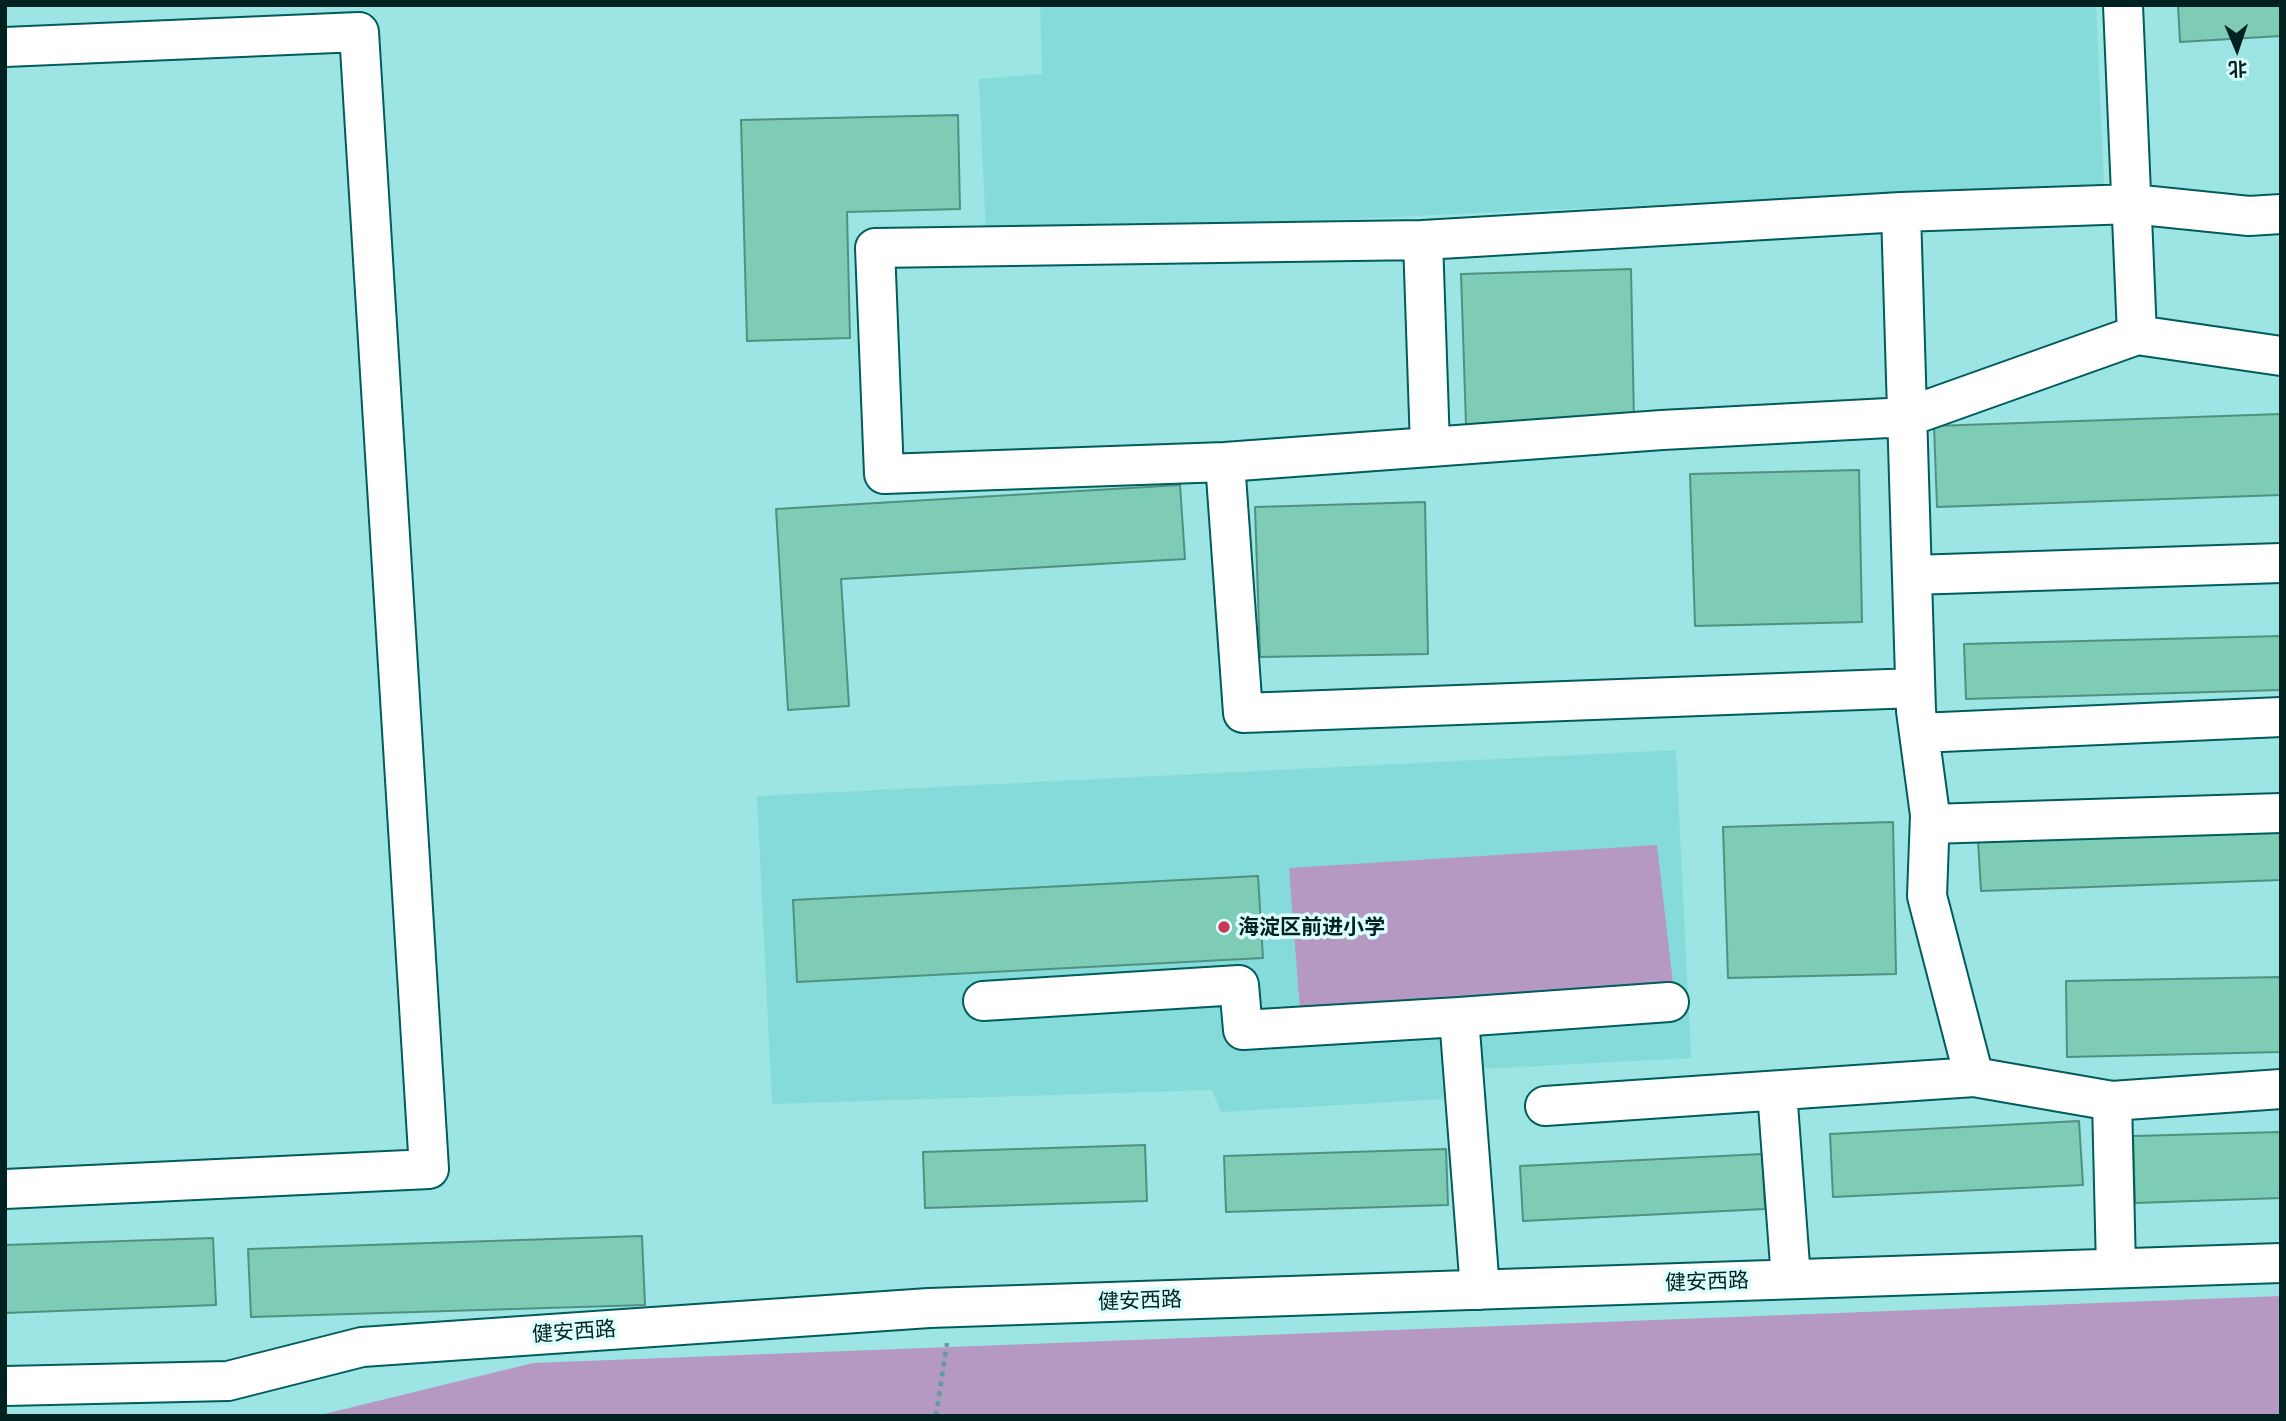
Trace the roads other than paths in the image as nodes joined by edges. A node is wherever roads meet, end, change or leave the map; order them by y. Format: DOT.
graph roads {
  1 [pos="2123,5"];
  2 [pos="5,47"];
  3 [pos="2132,204"];
  4 [pos="1901,212"];
  5 [pos="2281,214"];
  6 [pos="1423,240"];
  7 [pos="2137,335"];
  8 [pos="2281,356"];
  9 [pos="1907,417"];
  10 [pos="1430,447"];
  11 [pos="1225,462"];
  12 [pos="2281,563"];
  13 [pos="1912,575"];
  14 [pos="1915,688"];
  15 [pos="2281,718"];
  16 [pos="1919,733"];
  17 [pos="2281,813"];
  18 [pos="1930,824"];
  19 [pos="982,1001"];
  20 [pos="1669,1002"];
  21 [pos="1459,1017"];
  22 [pos="1974,1077"];
  23 [pos="2281,1089"];
  24 [pos="1777,1091"];
  25 [pos="2112,1101"];
  26 [pos="1545,1106"];
  27 [pos="5,1188"];
  28 [pos="2281,1263"];
  29 [pos="2116,1268"];
  30 [pos="1791,1279"];
  31 [pos="1480,1290"];
  32 [pos="5,1386"];
  1 -- 3 [label="street"];
  2 -- 27 [label="street"];
  3 -- 4 [label="street"];
  3 -- 5 [label="street"];
  3 -- 7 [label="street"];
  4 -- 6 [label="street"];
  4 -- 9 [label="street"];
  6 -- 10 [label="street"];
  6 -- 11 [label="street"];
  7 -- 8 [label="street"];
  7 -- 9 [label="street"];
  9 -- 10 [label="street"];
  9 -- 13 [label="street"];
  10 -- 11 [label="street"];
  11 -- 14 [label="street"];
  12 -- 13 [label="street"];
  13 -- 14 [label="street"];
  14 -- 16 [label="street"];
  15 -- 16 [label="street"];
  16 -- 18 [label="street"];
  17 -- 18 [label="street"];
  18 -- 22 [label="street"];
  19 -- 21 [label="street"];
  20 -- 21 [label="street"];
  21 -- 31 [label="street"];
  22 -- 24 [label="street"];
  22 -- 25 [label="street"];
  23 -- 25 [label="street"];
  24 -- 26 [label="street"];
  24 -- 30 [label="street"];
  25 -- 29 [label="street"];
  28 -- 29 [label="street, 健安西路"];
  29 -- 30 [label="street, 健安西路"];
  30 -- 31 [label="street, 健安西路"];
  31 -- 32 [label="street, 健安西路"];
}
